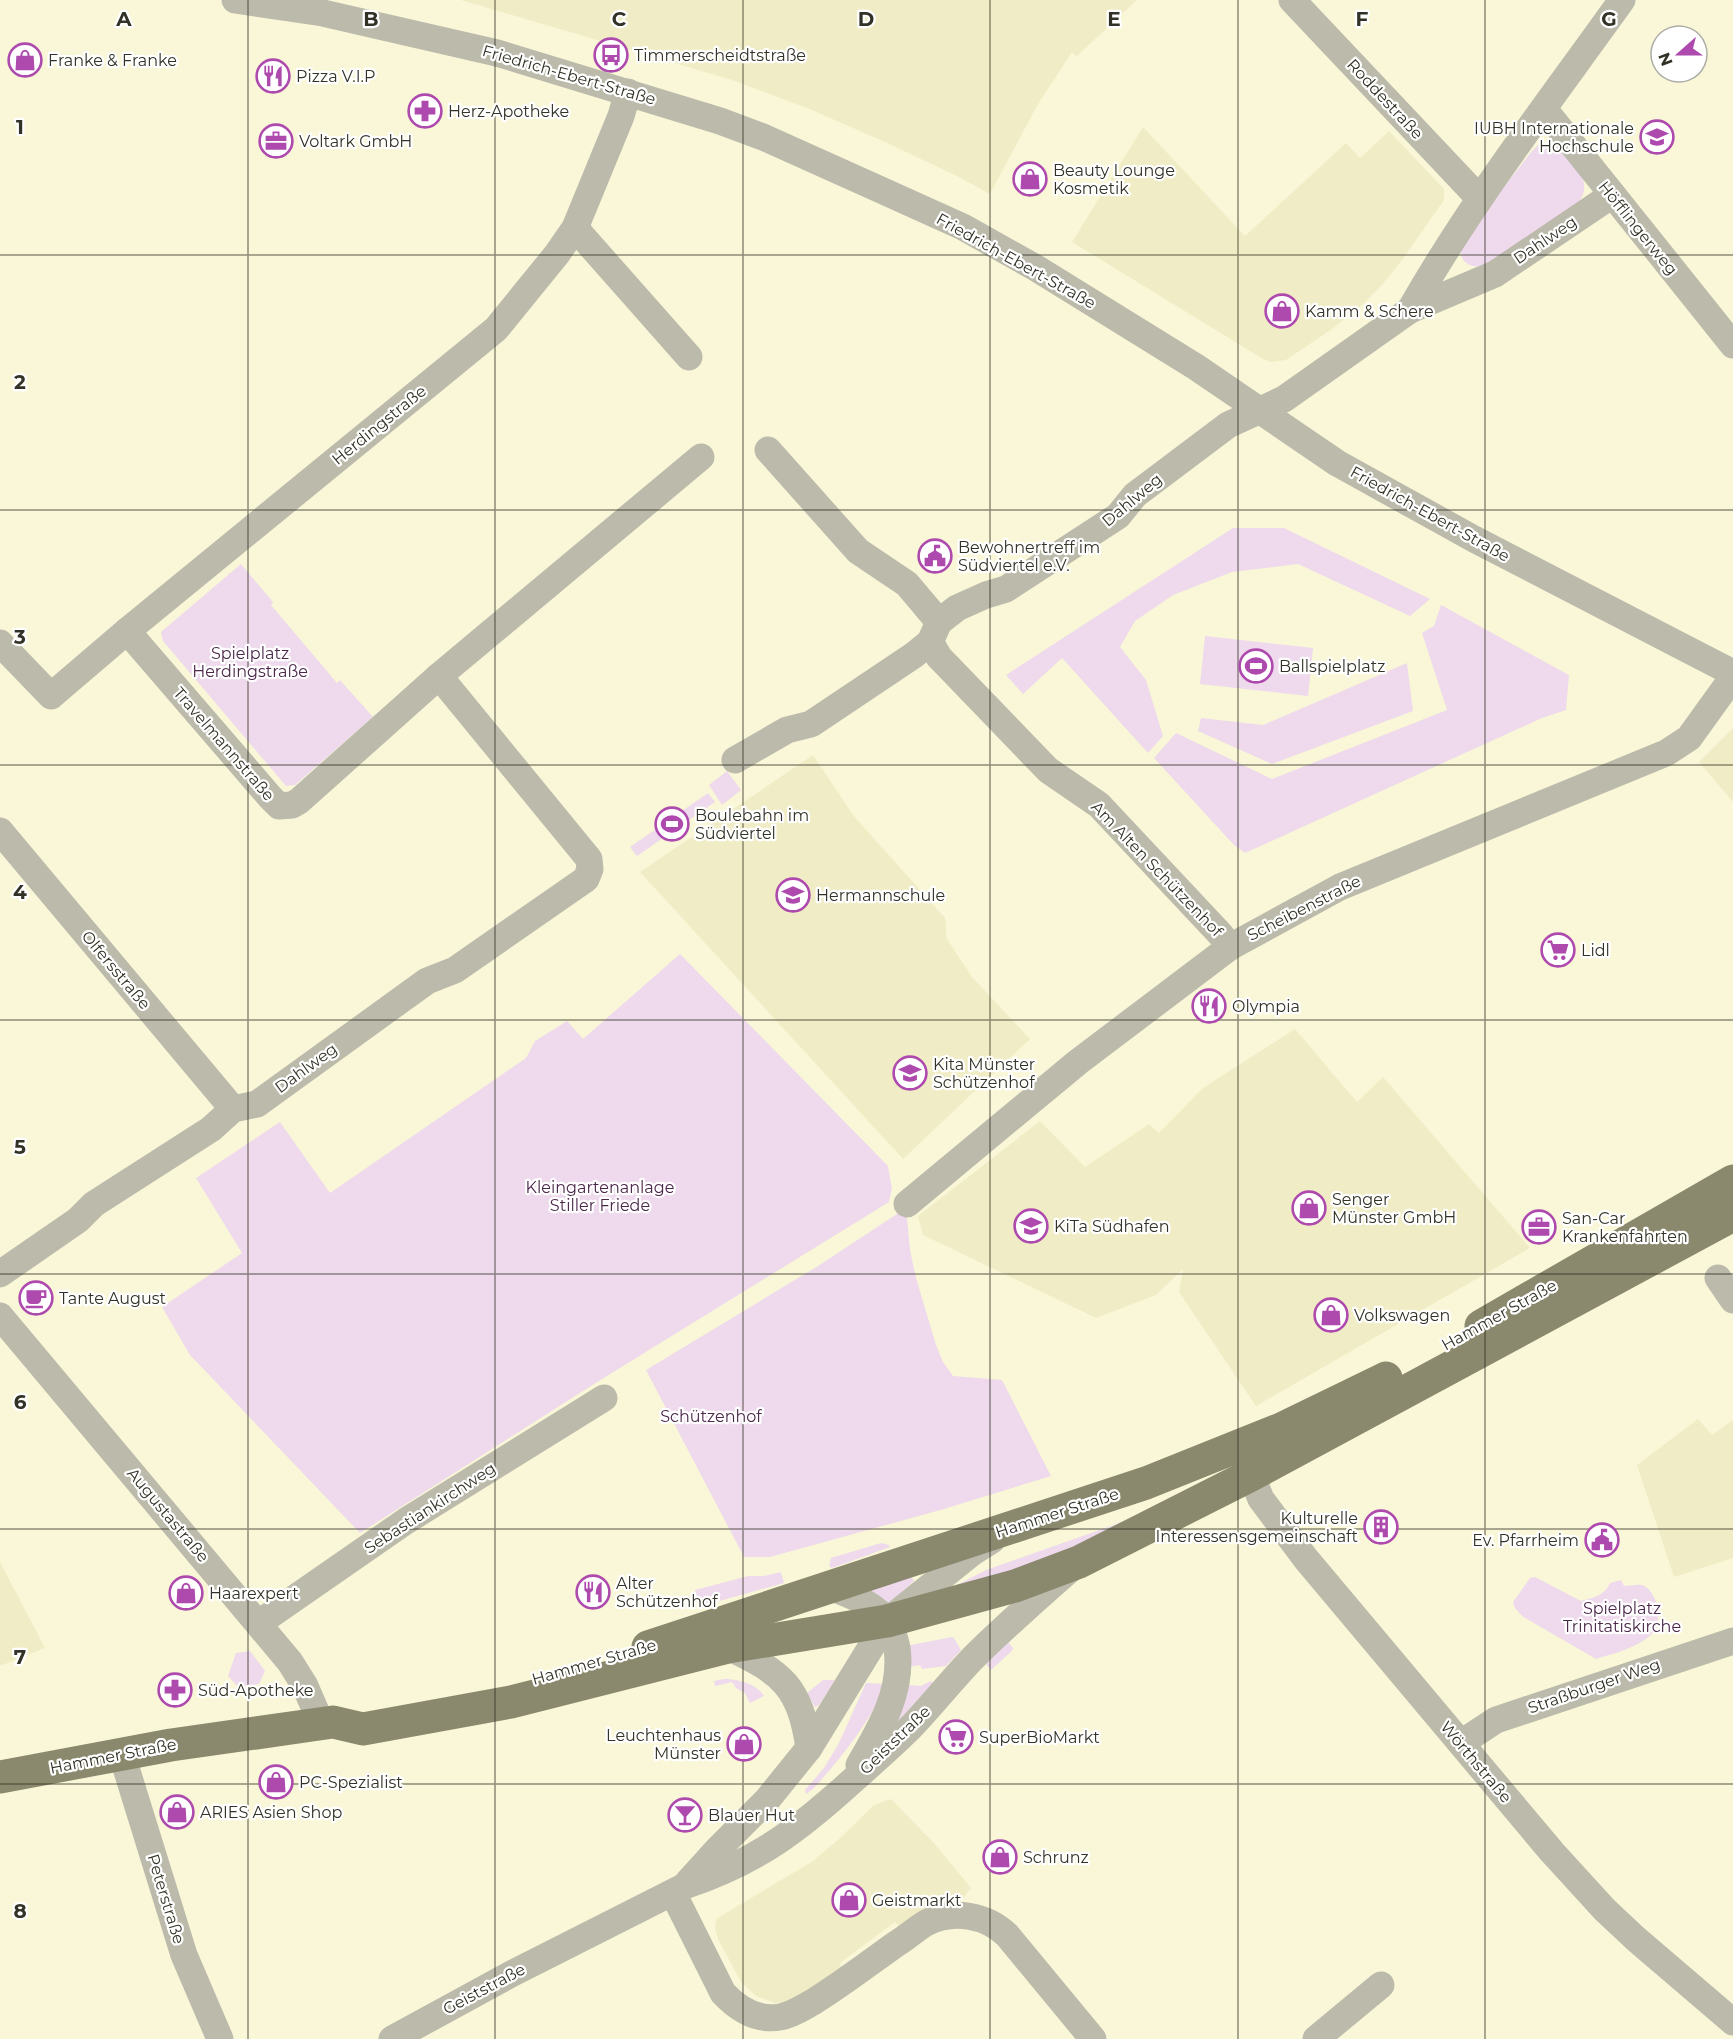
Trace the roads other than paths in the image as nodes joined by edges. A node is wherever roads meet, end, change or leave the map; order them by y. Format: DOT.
graph roads {
  1 [pos="235,0"];
  2 [pos="1292,0"];
  3 [pos="1622,0"];
  4 [pos="628,92"];
  5 [pos="1544,109"];
  6 [pos="1612,195"];
  7 [pos="1479,198"];
  8 [pos="575,228"];
  9 [pos="1410,310"];
  10 [pos="1733,345"];
  11 [pos="688,357"];
  12 [pos="1259,411"];
  13 [pos="768,450"];
  14 [pos="701,457"];
  15 [pos="127,631"];
  16 [pos="934,632"];
  17 [pos="0,643"];
  18 [pos="1733,675"];
  19 [pos="439,676"];
  20 [pos="735,760"];
  21 [pos="0,831"];
  22 [pos="1230,947"];
  23 [pos="232,1109"];
  24 [pos="1733,1181"];
  25 [pos="907,1204"];
  26 [pos="1733,1215"];
  27 [pos="0,1274"];
  28 [pos="0,1316"];
  29 [pos="604,1398"];
  30 [pos="1251,1475"];
  31 [pos="1011,1528"];
  32 [pos="1079,1562"];
  33 [pos="828,1587"];
  34 [pos="887,1621"];
  35 [pos="260,1623"];
  36 [pos="1733,1641"];
  37 [pos="728,1647"];
  38 [pos="327,1722"];
  39 [pos="1461,1743"];
  40 [pos="809,1748"];
  41 [pos="122,1755"];
  42 [pos="0,1777"];
  43 [pos="848,1785"];
  44 [pos="680,1889"];
  45 [pos="1381,1985"];
  46 [pos="1733,2022"];
  47 [pos="219,2039"];
  48 [pos="392,2039"];
  49 [pos="1093,2039"];
  50 [pos="1316,2039"];
  1 -- 4 [label="street, Friedrich-Ebert-Straße"];
  2 -- 7 [label="street, Roddestraße"];
  3 -- 5 [label="street, Dahlweg"];
  4 -- 8 [label="street, Herdingstraße"];
  4 -- 12 [label="street, Friedrich-Ebert-Straße"];
  5 -- 6 [label="street, Höfflingerweg"];
  5 -- 7 [label="street, Dahlweg"];
  6 -- 9 [label="street, Dahlweg"];
  6 -- 10 [label="street, Höfflingerweg"];
  7 -- 9 [label="street, Dahlweg"];
  8 -- 11 [label="street"];
  8 -- 15 [label="street, Herdingstraße"];
  9 -- 12 [label="street, Dahlweg"];
  12 -- 16 [label="street, Dahlweg"];
  12 -- 18 [label="street, Friedrich-Ebert-Straße"];
  13 -- 16 [label="street"];
  14 -- 19 [label="street, Travelmannstraße"];
  15 -- 17 [label="street, Herdingstraße"];
  15 -- 19 [label="street, Travelmannstraße"];
  16 -- 20 [label="street, Dahlweg"];
  16 -- 22 [label="street, Am Alten Schützenhof"];
  18 -- 22 [label="street, Scheibenstraße"];
  19 -- 23 [label="street, Dahlweg"];
  21 -- 23 [label="street, Olfersstraße"];
  22 -- 25 [label="street, Scheibenstraße"];
  23 -- 27 [label="street, Dahlweg"];
  24 -- 31 [label="main road, Hammer Straße"];
  26 -- 30 [label="main road, Hammer Straße"];
  28 -- 35 [label="street, Augustastraße"];
  29 -- 35 [label="street, Sebastiankirchweg"];
  30 -- 32 [label="main road, Hammer Straße"];
  30 -- 39 [label="street, Wörthstraße"];
  31 -- 33 [label="main road, Hammer Straße"];
  31 -- 34 [label="street, Geiststraße"];
  32 -- 34 [label="main road, Hammer Straße"];
  32 -- 43 [label="street, Geiststraße"];
  33 -- 34 [label="street"];
  33 -- 38 [label="main road, Hammer Straße"];
  34 -- 37 [label="main road, Hammer Straße"];
  34 -- 40 [label="street, Geiststraße"];
  34 -- 43 [label="street"];
  35 -- 38 [label="street, Augustastraße"];
  36 -- 39 [label="street, Straßburger Weg"];
  37 -- 38 [label="main road, Hammer Straße"];
  37 -- 40 [label="street"];
  38 -- 41 [label="main road, Hammer Straße"];
  39 -- 46 [label="street, Wörthstraße"];
  40 -- 44 [label="street, Geiststraße"];
  41 -- 42 [label="main road, Hammer Straße"];
  41 -- 47 [label="street, Peterstraße"];
  43 -- 44 [label="street, Geiststraße"];
  44 -- 48 [label="street, Geiststraße"];
  44 -- 49 [label="street"];
  45 -- 50 [label="street"];
}
